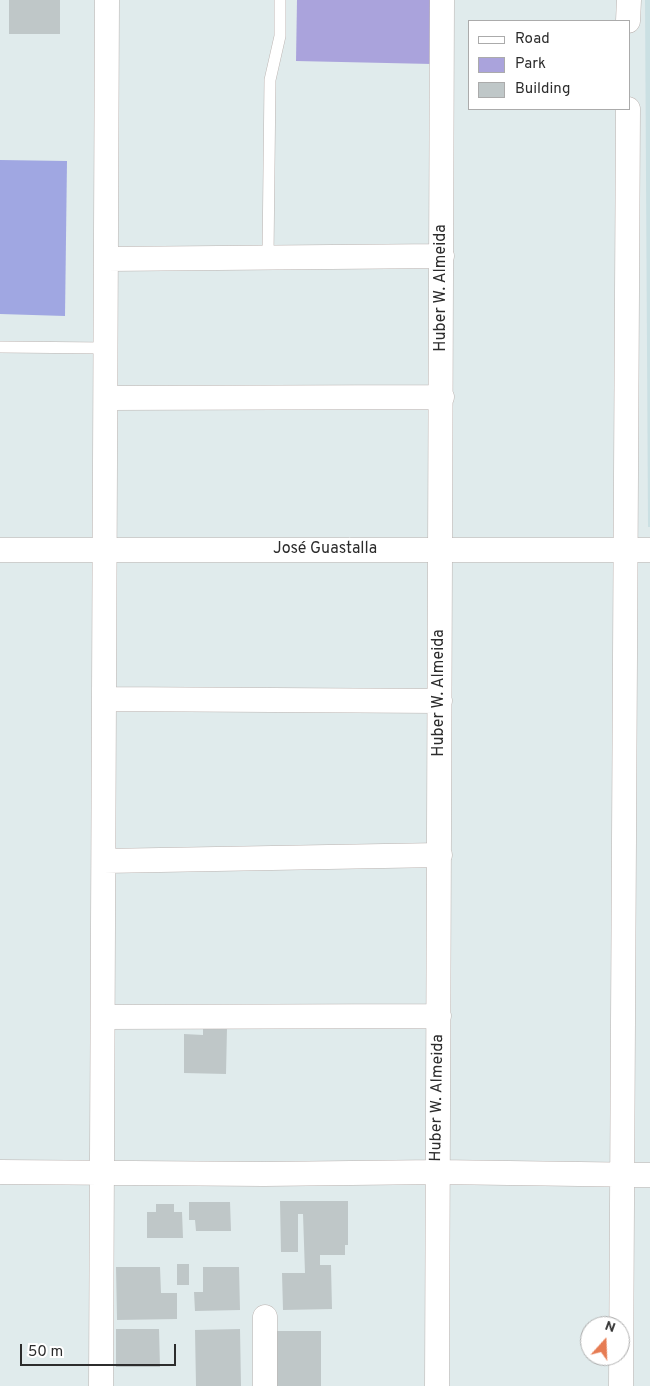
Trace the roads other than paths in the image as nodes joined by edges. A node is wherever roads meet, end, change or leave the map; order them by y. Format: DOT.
graph roads {
  1 [pos="107,0"];
  2 [pos="280,0"];
  3 [pos="442,0"];
  4 [pos="628,0"];
  5 [pos="628,20"];
  6 [pos="628,110"];
  7 [pos="268,256"];
  8 [pos="442,256"];
  9 [pos="107,259"];
  10 [pos="0,347"];
  11 [pos="106,348"];
  12 [pos="442,397"];
  13 [pos="106,398"];
  14 [pos="0,550"];
  15 [pos="105,550"];
  16 [pos="440,550"];
  17 [pos="625,550"];
  18 [pos="650,550"];
  19 [pos="105,699"];
  20 [pos="440,701"];
  21 [pos="440,855"];
  22 [pos="104,861"];
  23 [pos="439,1016"];
  24 [pos="103,1017"];
  25 [pos="0,1172"];
  26 [pos="438,1172"];
  27 [pos="101,1173"];
  28 [pos="623,1175"];
  29 [pos="650,1175"];
  30 [pos="265,1317"];
  31 [pos="101,1386"];
  32 [pos="264,1386"];
  33 [pos="437,1386"];
  34 [pos="621,1386"];
  1 -- 9 [label="street"];
  2 -- 7 [label="lane"];
  3 -- 8 [label="street, Huber W. Almeida"];
  4 -- 5 [label="street"];
  6 -- 17 [label="street"];
  7 -- 8 [label="street"];
  7 -- 9 [label="street"];
  8 -- 12 [label="street, Huber W. Almeida"];
  9 -- 11 [label="street"];
  10 -- 11 [label="lane"];
  11 -- 13 [label="street"];
  12 -- 13 [label="street"];
  12 -- 16 [label="street, Huber W. Almeida"];
  13 -- 15 [label="street"];
  14 -- 15 [label="street, José Guastalla"];
  15 -- 16 [label="street, José Guastalla"];
  15 -- 19 [label="street"];
  16 -- 17 [label="street, José Guastalla"];
  16 -- 20 [label="street, Huber W. Almeida"];
  17 -- 18 [label="street, José Guastalla"];
  17 -- 28 [label="street"];
  19 -- 20 [label="street"];
  19 -- 22 [label="street"];
  20 -- 21 [label="street, Huber W. Almeida"];
  21 -- 22 [label="street"];
  21 -- 23 [label="street, Huber W. Almeida"];
  22 -- 24 [label="street"];
  23 -- 24 [label="street"];
  23 -- 26 [label="street, Huber W. Almeida"];
  24 -- 27 [label="street"];
  25 -- 27 [label="street"];
  26 -- 27 [label="street"];
  26 -- 28 [label="street"];
  26 -- 33 [label="street, Huber W. Almeida"];
  27 -- 31 [label="street"];
  28 -- 29 [label="street"];
  28 -- 34 [label="street"];
  30 -- 32 [label="street"];
}
